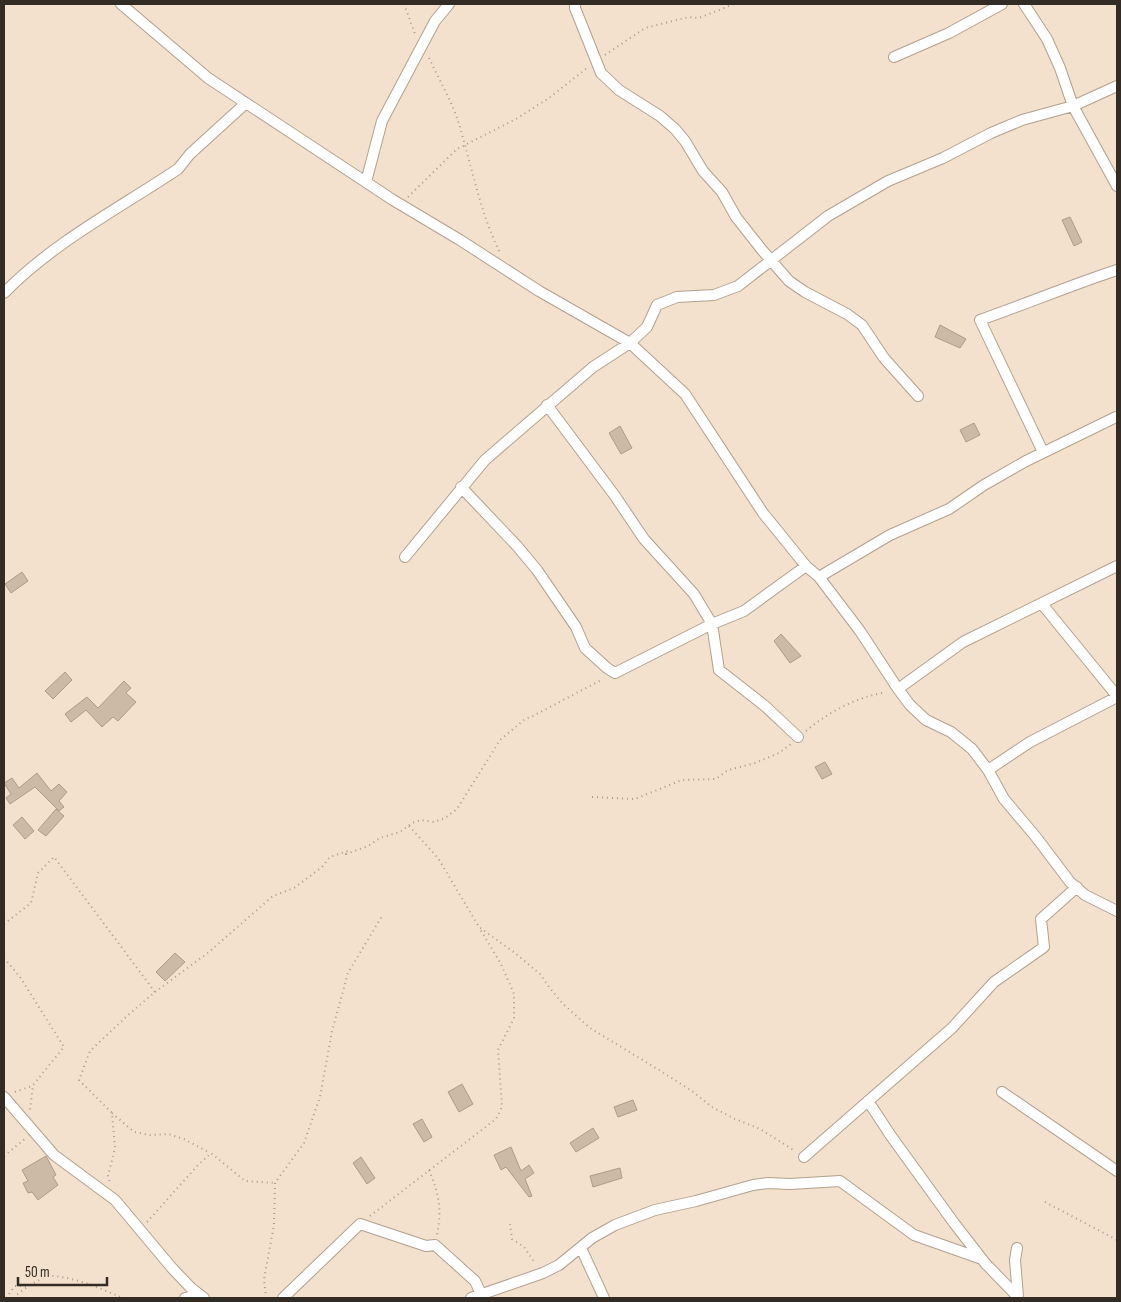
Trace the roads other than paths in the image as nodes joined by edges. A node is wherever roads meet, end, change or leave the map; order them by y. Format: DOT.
graph roads {
  1 [pos="121,4"];
  2 [pos="449,4"];
  3 [pos="575,4"];
  4 [pos="1002,4"];
  5 [pos="1024,4"];
  6 [pos="894,57"];
  7 [pos="1117,86"];
  8 [pos="246,103"];
  9 [pos="1073,106"];
  10 [pos="366,182"];
  11 [pos="1117,186"];
  12 [pos="770,260"];
  13 [pos="1117,270"];
  14 [pos="4,293"];
  15 [pos="630,344"];
  16 [pos="918,396"];
  17 [pos="547,405"];
  18 [pos="1116,417"];
  19 [pos="1043,452"];
  20 [pos="462,487"];
  21 [pos="405,557"];
  22 [pos="806,566"];
  23 [pos="1117,566"];
  24 [pos="819,578"];
  25 [pos="1042,604"];
  26 [pos="712,624"];
  27 [pos="898,689"];
  28 [pos="1117,697"];
  29 [pos="798,738"];
  30 [pos="988,770"];
  31 [pos="1076,887"];
  32 [pos="1117,911"];
  33 [pos="1002,1092"];
  34 [pos="7,1096"];
  35 [pos="868,1101"];
  36 [pos="804,1157"];
  37 [pos="1117,1171"];
  38 [pos="581,1248"];
  39 [pos="1017,1248"];
  40 [pos="982,1260"];
  41 [pos="201,1296"];
  42 [pos="478,1297"];
  43 [pos="1018,1297"];
  44 [pos="185,1298"];
  45 [pos="283,1298"];
  46 [pos="604,1298"];
  1 -- 8 [label="street"];
  2 -- 10 [label="street"];
  3 -- 12 [label="street"];
  4 -- 6 [label="street"];
  5 -- 9 [label="street"];
  7 -- 9 [label="street"];
  8 -- 10 [label="street"];
  8 -- 14 [label="street"];
  9 -- 11 [label="street"];
  9 -- 12 [label="street"];
  10 -- 15 [label="street"];
  12 -- 15 [label="street"];
  12 -- 16 [label="street"];
  13 -- 19 [label="street"];
  15 -- 17 [label="street"];
  15 -- 22 [label="street"];
  17 -- 20 [label="street"];
  17 -- 26 [label="street"];
  18 -- 19 [label="street"];
  19 -- 24 [label="street"];
  20 -- 21 [label="street"];
  20 -- 26 [label="street"];
  22 -- 24 [label="street"];
  22 -- 26 [label="street"];
  23 -- 25 [label="street"];
  24 -- 27 [label="street"];
  25 -- 27 [label="street"];
  25 -- 28 [label="street"];
  26 -- 29 [label="street"];
  27 -- 30 [label="street"];
  28 -- 30 [label="street"];
  30 -- 31 [label="street"];
  31 -- 32 [label="street"];
  31 -- 35 [label="street"];
  33 -- 37 [label="street"];
  34 -- 41 [label="street"];
  35 -- 36 [label="street"];
  35 -- 40 [label="street"];
  38 -- 40 [label="street"];
  38 -- 42 [label="street"];
  38 -- 46 [label="street"];
  39 -- 43 [label="street"];
  40 -- 43 [label="street"];
  41 -- 44 [label="street"];
  42 -- 45 [label="street"];
}
